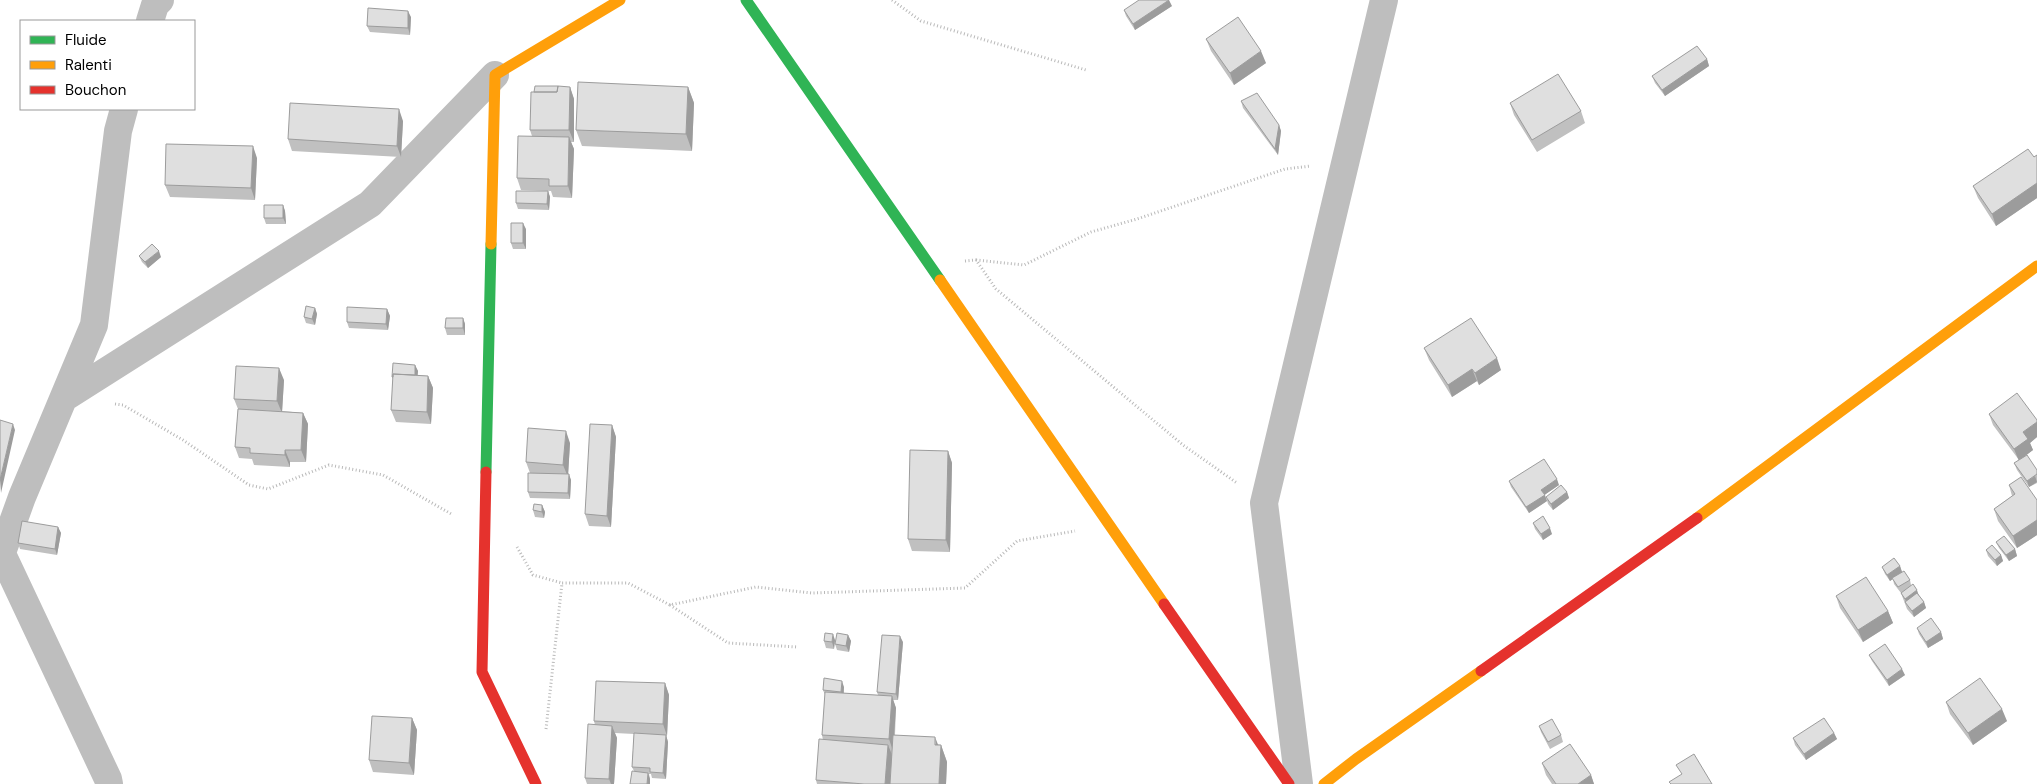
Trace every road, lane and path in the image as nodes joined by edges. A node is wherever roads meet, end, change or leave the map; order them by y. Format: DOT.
graph roads {
  1 [pos="160,0"];
  2 [pos="620,0"];
  3 [pos="746,0"];
  4 [pos="892,0"];
  5 [pos="1384,0"];
  6 [pos="150,20"];
  7 [pos="1086,70"];
  8 [pos="495,75"];
  9 [pos="124,110"];
  10 [pos="1345,163"];
  11 [pos="976,260"];
  12 [pos="960,262"];
  13 [pos="2037,266"];
  14 [pos="64,398"];
  15 [pos="1264,503"];
  16 [pos="1110,525"];
  17 [pos="485,532"];
  18 [pos="1,556"];
  19 [pos="562,583"];
  20 [pos="670,605"];
  21 [pos="798,647"];
  22 [pos="545,736"];
  23 [pos="109,784"];
  24 [pos="536,784"];
  25 [pos="1289,784"];
  26 [pos="1299,784"];
  27 [pos="1324,784"];
  1 -- 6 [label="street"];
  2 -- 8 [label="street"];
  3 -- 16 [label="street"];
  4 -- 7 [label="path"];
  5 -- 10 [label="street"];
  8 -- 14 [label="street"];
  8 -- 17 [label="street"];
  9 -- 14 [label="street"];
  10 -- 11 [label="path"];
  10 -- 15 [label="street"];
  11 -- 12 [label="path"];
  11 -- 15 [label="path"];
  13 -- 27 [label="street"];
  14 -- 17 [label="path"];
  14 -- 18 [label="street"];
  15 -- 26 [label="street"];
  16 -- 20 [label="path"];
  16 -- 25 [label="street"];
  17 -- 19 [label="path"];
  17 -- 24 [label="street"];
  18 -- 23 [label="street"];
  19 -- 20 [label="path"];
  19 -- 22 [label="path"];
  20 -- 21 [label="path"];
}
